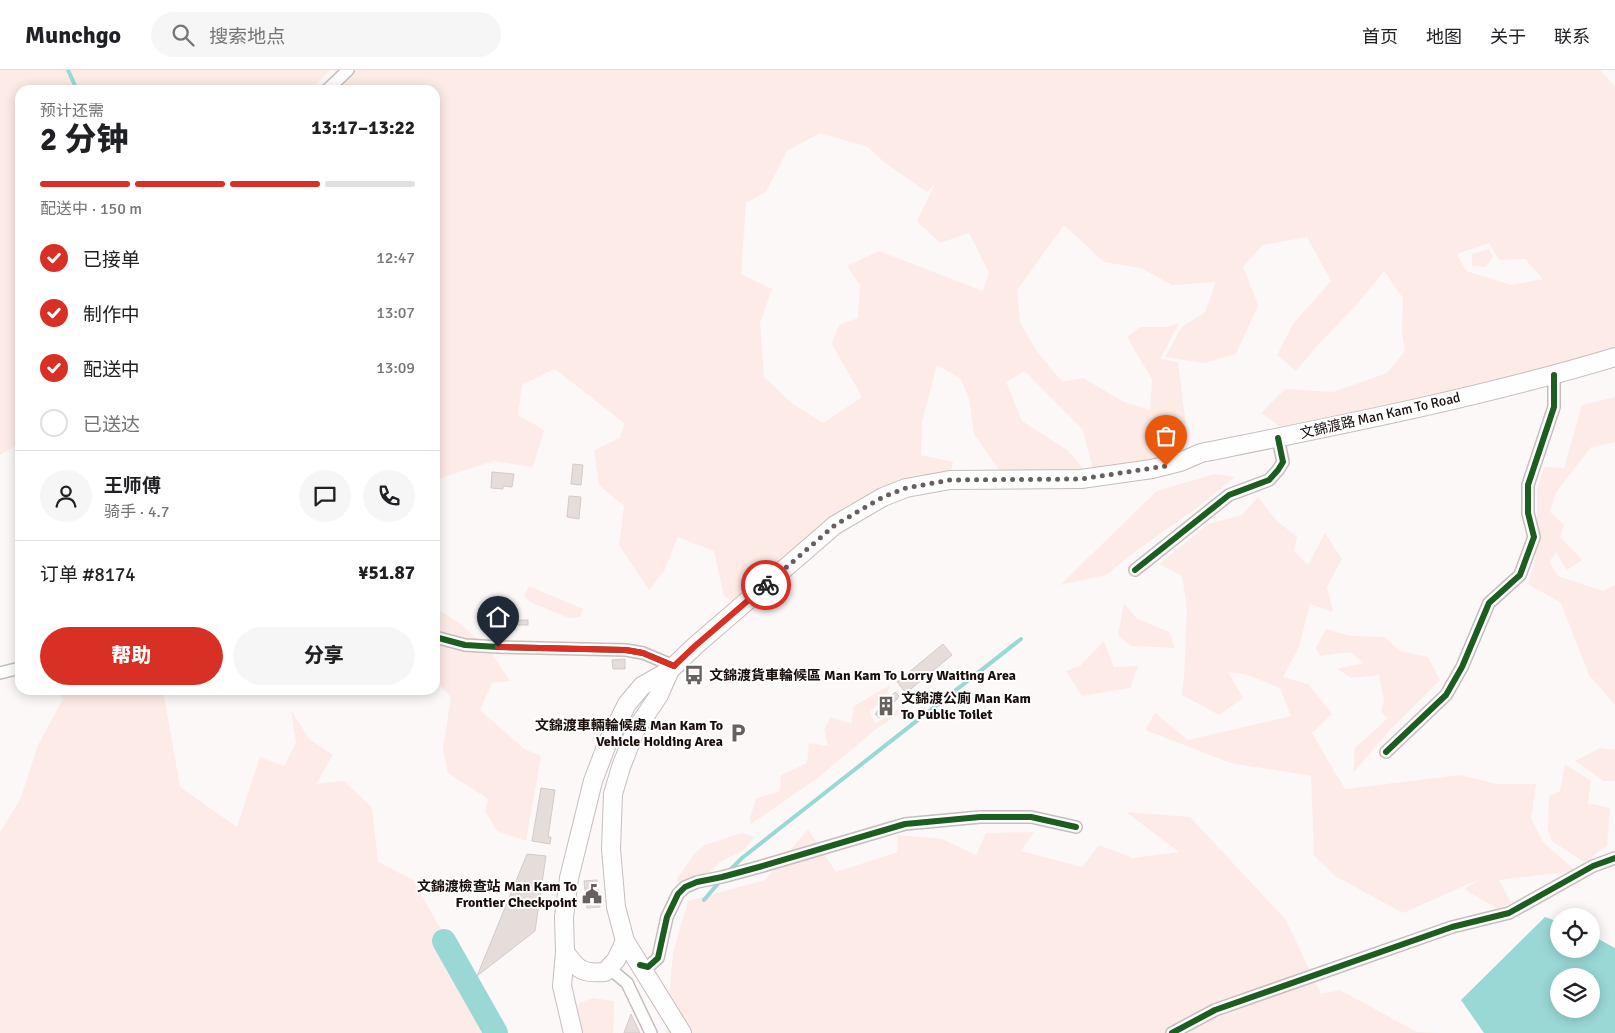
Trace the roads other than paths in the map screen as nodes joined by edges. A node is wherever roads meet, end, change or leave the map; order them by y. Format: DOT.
graph roads {
  1 [pos="348,70"];
  2 [pos="332,85"];
  3 [pos="1615,357"];
  4 [pos="1554,375"];
  5 [pos="1278,438"];
  6 [pos="1135,570"];
  7 [pos="440,638"];
  8 [pos="672,668"];
  9 [pos="15,669"];
  10 [pos="0,673"];
  11 [pos="1386,752"];
  12 [pos="1076,827"];
  13 [pos="1615,858"];
  14 [pos="625,941"];
  15 [pos="565,952"];
  16 [pos="640,965"];
  17 [pos="609,968"];
  18 [pos="574,1033"];
  19 [pos="650,1033"];
  20 [pos="682,1033"];
  21 [pos="1172,1033"];
  1 -- 2 [label="street"];
  3 -- 4 [label="main road, 文錦渡路 Man Kam To Road"];
  4 -- 5 [label="main road, 文錦渡路 Man Kam To Road"];
  4 -- 11 [label="street"];
  5 -- 6 [label="street"];
  5 -- 8 [label="main road, 文錦渡路 Man Kam To Road"];
  7 -- 8 [label="street"];
  8 -- 14 [label="main road, 文錦渡路 Man Kam To Road"];
  8 -- 15 [label="main road, 文錦渡路 Man Kam To Road"];
  9 -- 10 [label="street"];
  12 -- 16 [label="street"];
  13 -- 21 [label="street"];
  14 -- 16 [label="main road, 文錦渡路 Man Kam To Road"];
  14 -- 17 [label="main road"];
  15 -- 17 [label="main road"];
  15 -- 18 [label="main road, 文錦渡路 Man Kam To Road"];
  16 -- 20 [label="main road, 文錦渡路 Man Kam To Road"];
  17 -- 19 [label="street"];
}
